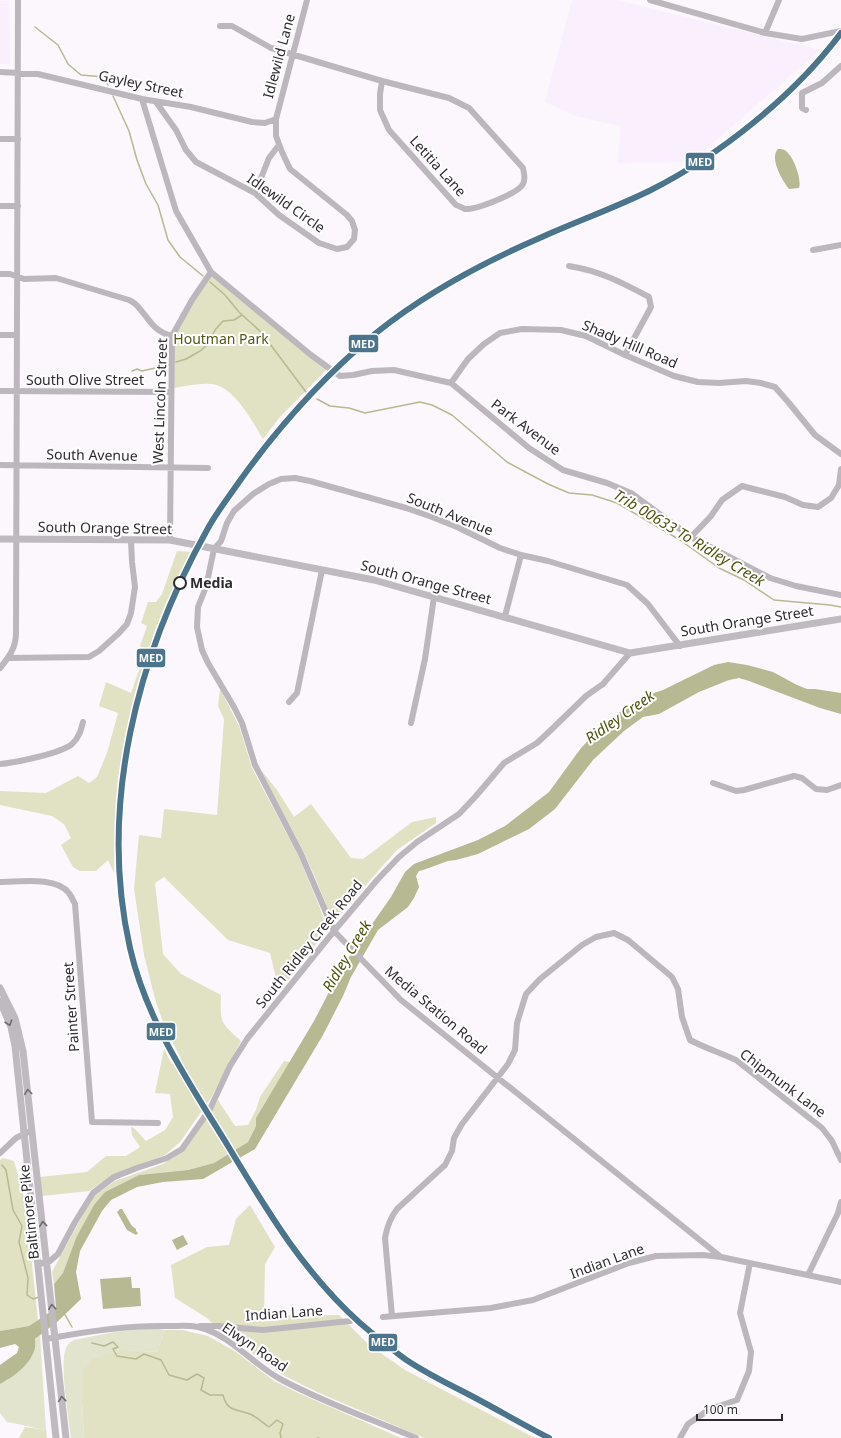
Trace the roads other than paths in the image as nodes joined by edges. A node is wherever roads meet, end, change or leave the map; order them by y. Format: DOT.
graph roads {
  1 [pos="18,0"];
  2 [pos="307,0"];
  3 [pos="650,0"];
  4 [pos="779,0"];
  5 [pos="220,26"];
  6 [pos="841,31"];
  7 [pos="764,33"];
  8 [pos="292,54"];
  9 [pos="841,66"];
  10 [pos="0,72"];
  11 [pos="18,72"];
  12 [pos="382,81"];
  13 [pos="142,99"];
  14 [pos="156,102"];
  15 [pos="806,110"];
  16 [pos="276,119"];
  17 [pos="0,139"];
  18 [pos="18,140"];
  19 [pos="279,145"];
  20 [pos="255,193"];
  21 [pos="0,206"];
  22 [pos="18,206"];
  23 [pos="841,245"];
  24 [pos="813,250"];
  25 [pos="569,266"];
  26 [pos="211,272"];
  27 [pos="0,274"];
  28 [pos="17,277"];
  29 [pos="0,335"];
  30 [pos="17,335"];
  31 [pos="172,336"];
  32 [pos="625,355"];
  33 [pos="451,383"];
  34 [pos="0,391"];
  35 [pos="17,391"];
  36 [pos="170,392"];
  37 [pos="841,454"];
  38 [pos="0,465"];
  39 [pos="17,466"];
  40 [pos="170,468"];
  41 [pos="208,468"];
  42 [pos="841,469"];
  43 [pos="692,537"];
  44 [pos="0,539"];
  45 [pos="17,539"];
  46 [pos="132,540"];
  47 [pos="170,540"];
  48 [pos="212,549"];
  49 [pos="521,555"];
  50 [pos="322,570"];
  51 [pos="841,595"];
  52 [pos="434,597"];
  53 [pos="505,616"];
  54 [pos="841,619"];
  55 [pos="680,646"];
  56 [pos="630,653"];
  57 [pos="8,658"];
  58 [pos="0,668"];
  59 [pos="289,702"];
  60 [pos="83,722"];
  61 [pos="411,723"];
  62 [pos="0,764"];
  63 [pos="713,783"];
  64 [pos="841,786"];
  65 [pos="0,882"];
  66 [pos="334,931"];
  67 [pos="0,988"];
  68 [pos="0,1001"];
  69 [pos="497,1077"];
  70 [pos="158,1123"];
  71 [pos="33,1131"];
  72 [pos="25,1132"];
  73 [pos="0,1153"];
  74 [pos="841,1160"];
  75 [pos="841,1202"];
  76 [pos="721,1257"];
  77 [pos="47,1262"];
  78 [pos="750,1263"];
  79 [pos="39,1264"];
  80 [pos="808,1275"];
  81 [pos="841,1282"];
  82 [pos="392,1316"];
  83 [pos="382,1317"];
  84 [pos="350,1321"];
  85 [pos="197,1326"];
  86 [pos="46,1336"];
  87 [pos="55,1338"];
  88 [pos="56,1438"];
  89 [pos="66,1438"];
  90 [pos="416,1438"];
  91 [pos="680,1438"];
  1 -- 11 [label="street"];
  2 -- 8 [label="street, Idlewild Lane"];
  3 -- 7 [label="street"];
  4 -- 7 [label="street"];
  5 -- 8 [label="street, Letitia Lane"];
  6 -- 7 [label="street"];
  8 -- 12 [label="street, Letitia Lane"];
  8 -- 16 [label="street, Idlewild Lane"];
  9 -- 15 [label="street"];
  10 -- 11 [label="street, Gayley Street"];
  11 -- 13 [label="street, Gayley Street"];
  11 -- 18 [label="street"];
  12 -- 12 [label="street, Letitia Lane"];
  13 -- 14 [label="street, Gayley Street"];
  13 -- 26 [label="street"];
  14 -- 16 [label="street, Gayley Street"];
  14 -- 20 [label="street, Idlewild Circle"];
  16 -- 19 [label="street, Idlewild Circle"];
  17 -- 18 [label="street"];
  18 -- 22 [label="street"];
  19 -- 20 [label="street"];
  19 -- 20 [label="street, Idlewild Circle"];
  21 -- 22 [label="street"];
  22 -- 28 [label="street"];
  23 -- 24 [label="street"];
  25 -- 32 [label="street"];
  26 -- 31 [label="street, West Lincoln Street"];
  26 -- 33 [label="street, Park Avenue"];
  27 -- 28 [label="street"];
  28 -- 30 [label="street"];
  28 -- 31 [label="street"];
  29 -- 30 [label="street"];
  30 -- 35 [label="street"];
  31 -- 36 [label="street, West Lincoln Street"];
  32 -- 33 [label="street, Shady Hill Road"];
  32 -- 37 [label="street, Shady Hill Road"];
  33 -- 43 [label="street, Park Avenue"];
  34 -- 35 [label="street, South Olive Street"];
  35 -- 36 [label="street, South Olive Street"];
  35 -- 39 [label="street"];
  36 -- 40 [label="street, West Lincoln Street"];
  38 -- 39 [label="street, South Avenue"];
  39 -- 40 [label="street, South Avenue"];
  39 -- 45 [label="street"];
  40 -- 41 [label="street, South Avenue"];
  40 -- 47 [label="street, West Lincoln Street"];
  42 -- 43 [label="street"];
  43 -- 51 [label="street, Park Avenue"];
  44 -- 45 [label="main road, South Orange Street"];
  45 -- 46 [label="main road, South Orange Street"];
  45 -- 57 [label="street"];
  46 -- 47 [label="main road, South Orange Street"];
  46 -- 57 [label="street"];
  47 -- 48 [label="main road, South Orange Street"];
  48 -- 49 [label="street, South Avenue"];
  48 -- 50 [label="main road, South Orange Street"];
  48 -- 66 [label="street, Media Station Road"];
  49 -- 53 [label="street"];
  49 -- 55 [label="street, South Avenue"];
  50 -- 52 [label="main road, South Orange Street"];
  50 -- 59 [label="street"];
  52 -- 53 [label="main road, South Orange Street"];
  52 -- 61 [label="street"];
  53 -- 56 [label="main road, South Orange Street"];
  54 -- 55 [label="main road, South Orange Street"];
  55 -- 56 [label="main road, South Orange Street"];
  56 -- 66 [label="street, South Ridley Creek Road"];
  57 -- 58 [label="street"];
  60 -- 62 [label="street"];
  63 -- 64 [label="street"];
  65 -- 70 [label="street, Painter Street"];
  66 -- 69 [label="street, Media Station Road"];
  66 -- 77 [label="street, South Ridley Creek Road"];
  71 -- 67 [label="main road, Baltimore Pike, one-way"];
  68 -- 72 [label="main road, Baltimore Pike, one-way"];
  69 -- 74 [label="street, Chipmunk Lane"];
  69 -- 76 [label="street, Media Station Road"];
  69 -- 82 [label="street, Chipmunk Lane"];
  71 -- 72 [label="street"];
  77 -- 71 [label="main road, Baltimore Pike, one-way"];
  72 -- 73 [label="street"];
  72 -- 79 [label="main road, Baltimore Pike"];
  75 -- 80 [label="street"];
  76 -- 78 [label="street, Indian Lane"];
  76 -- 82 [label="street, Indian Lane"];
  77 -- 79 [label="street"];
  87 -- 77 [label="main road, Baltimore Pike, one-way"];
  78 -- 80 [label="street, Indian Lane"];
  78 -- 91 [label="street"];
  79 -- 86 [label="main road, Baltimore Pike"];
  80 -- 81 [label="street, Indian Lane"];
  82 -- 83 [label="street, Indian Lane"];
  84 -- 85 [label="street, Indian Lane"];
  85 -- 87 [label="street, Elwyn Road"];
  85 -- 90 [label="street, Elwyn Road"];
  86 -- 87 [label="street, Elwyn Road"];
  86 -- 88 [label="main road, Baltimore Pike"];
  89 -- 87 [label="main road, Baltimore Pike, one-way"];
}
